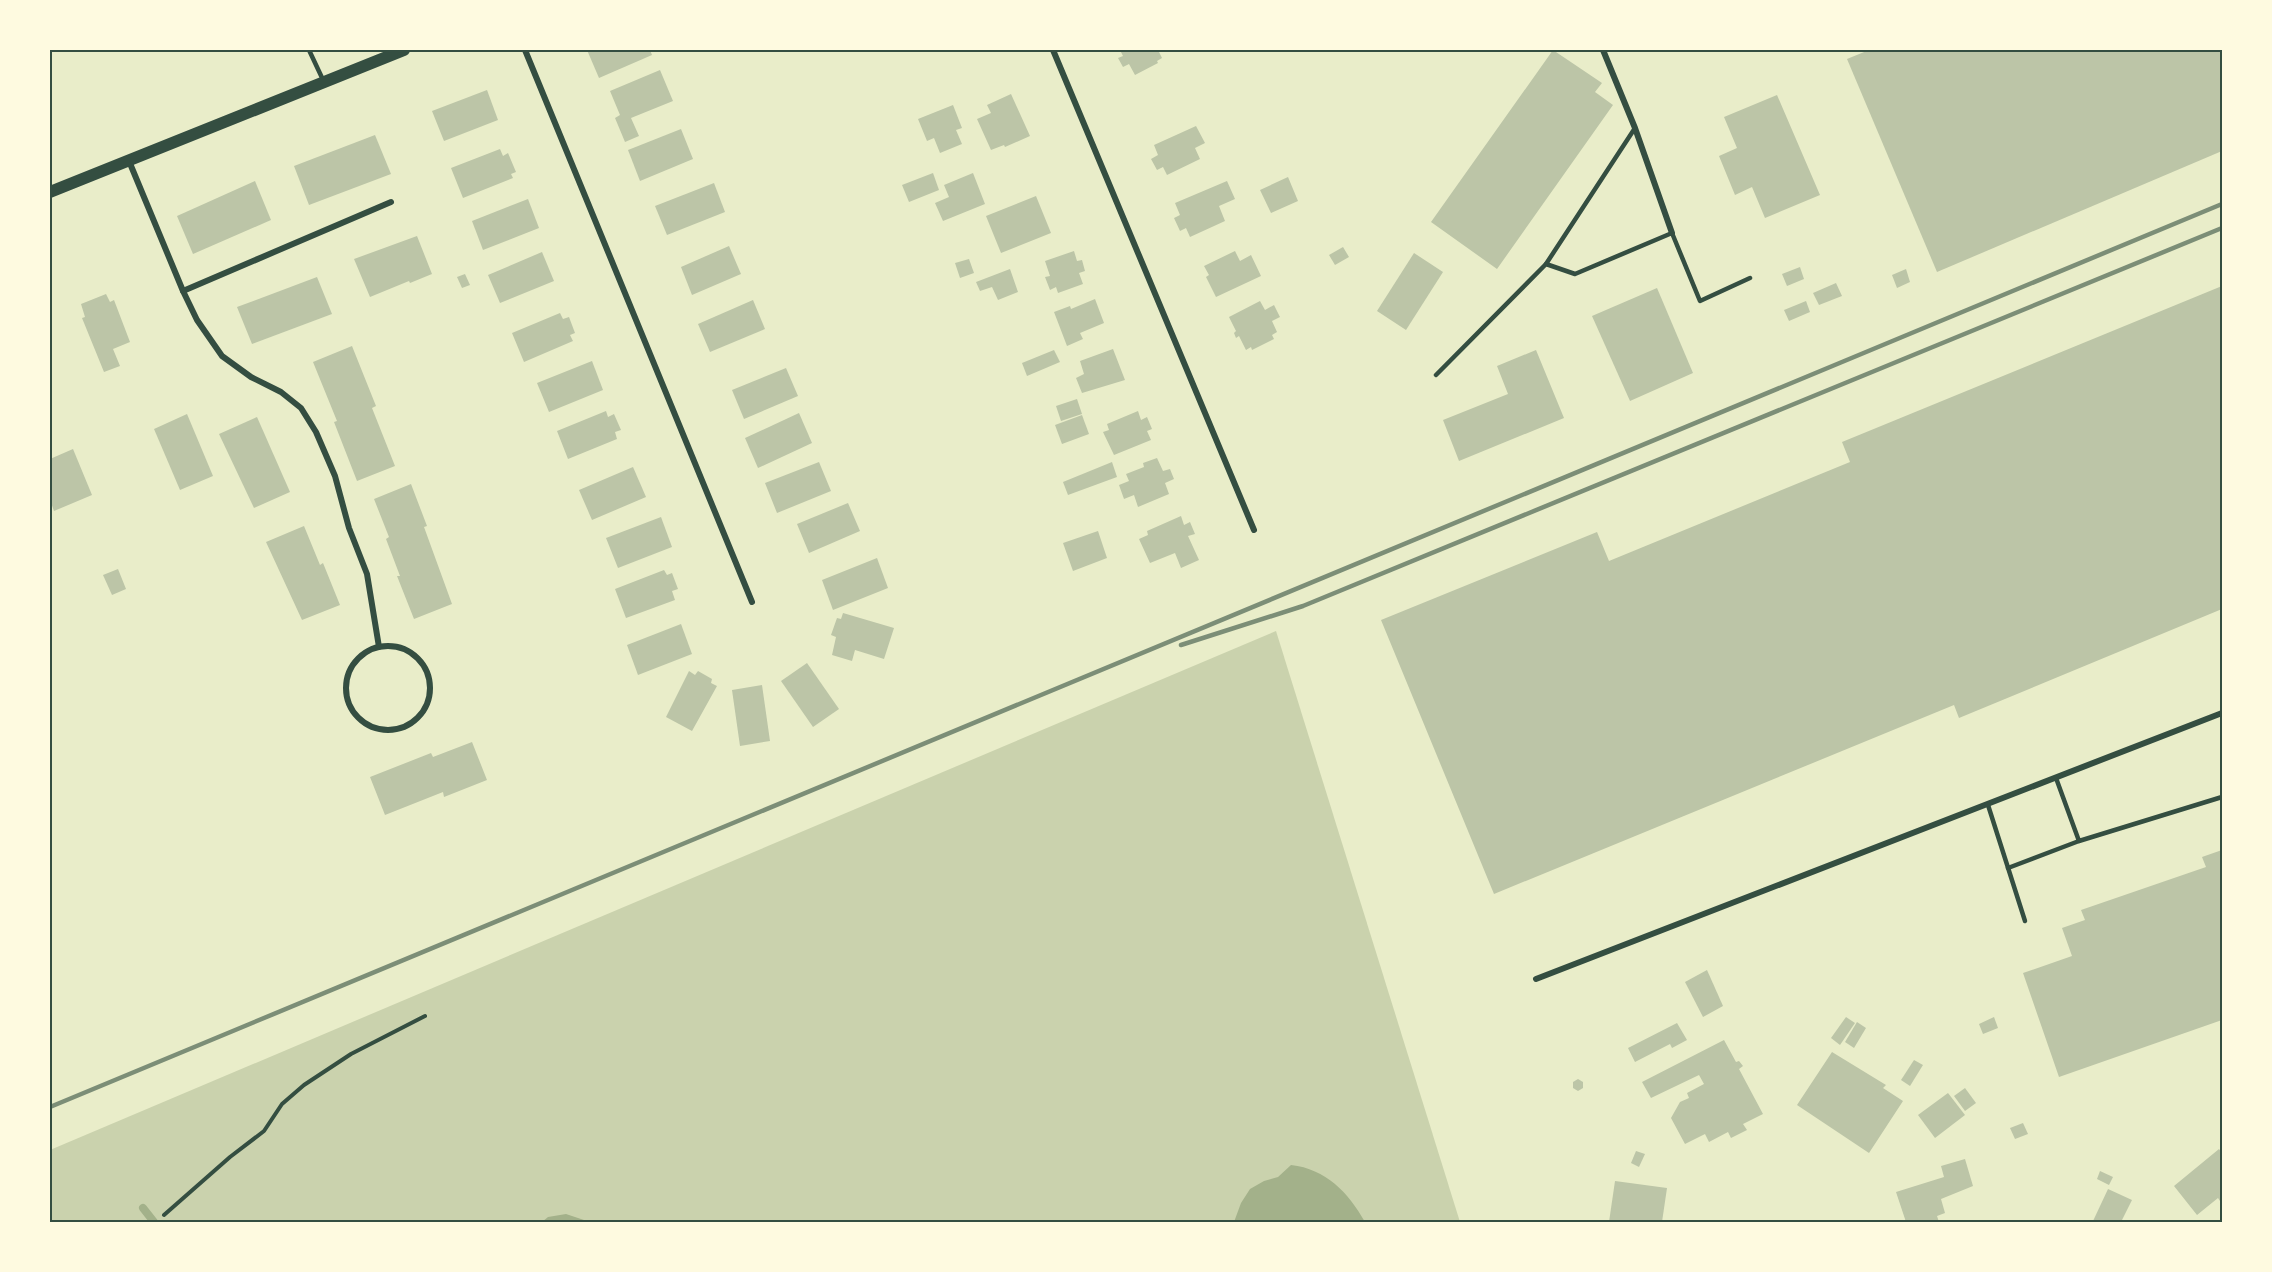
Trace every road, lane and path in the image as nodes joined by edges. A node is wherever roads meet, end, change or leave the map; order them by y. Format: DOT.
graph roads {
  1 [pos="309,50"];
  2 [pos="404,50"];
  3 [pos="525,50"];
  4 [pos="1053,50"];
  5 [pos="1603,50"];
  6 [pos="324,82"];
  7 [pos="1635,128"];
  8 [pos="129,161"];
  9 [pos="50,192"];
  10 [pos="391,202"];
  11 [pos="1672,233"];
  12 [pos="1546,264"];
  13 [pos="1750,278"];
  14 [pos="183,291"];
  15 [pos="1437,375"];
  16 [pos="1254,530"];
  17 [pos="752,603"];
  18 [pos="379,647"];
  19 [pos="2223,713"];
  20 [pos="2056,778"];
  21 [pos="2223,797"];
  22 [pos="1988,805"];
  23 [pos="2079,841"];
  24 [pos="2008,868"];
  25 [pos="2025,921"];
  26 [pos="1536,979"];
  27 [pos="424,1016"];
  28 [pos="164,1215"];
  1 -- 6 [label="lane"];
  2 -- 6 [label="main road"];
  3 -- 17 [label="street"];
  4 -- 16 [label="street"];
  5 -- 7 [label="street"];
  6 -- 8 [label="main road"];
  7 -- 11 [label="street"];
  7 -- 12 [label="lane"];
  8 -- 9 [label="main road"];
  8 -- 14 [label="street"];
  10 -- 14 [label="street"];
  11 -- 12 [label="lane"];
  11 -- 13 [label="lane"];
  12 -- 15 [label="lane"];
  14 -- 18 [label="street"];
  18 -- 18 [label="street"];
  19 -- 20 [label="street"];
  20 -- 22 [label="street"];
  20 -- 23 [label="lane"];
  21 -- 23 [label="lane"];
  22 -- 24 [label="lane"];
  22 -- 26 [label="street"];
  23 -- 24 [label="lane"];
  24 -- 25 [label="lane"];
  27 -- 28 [label="path"];
}
